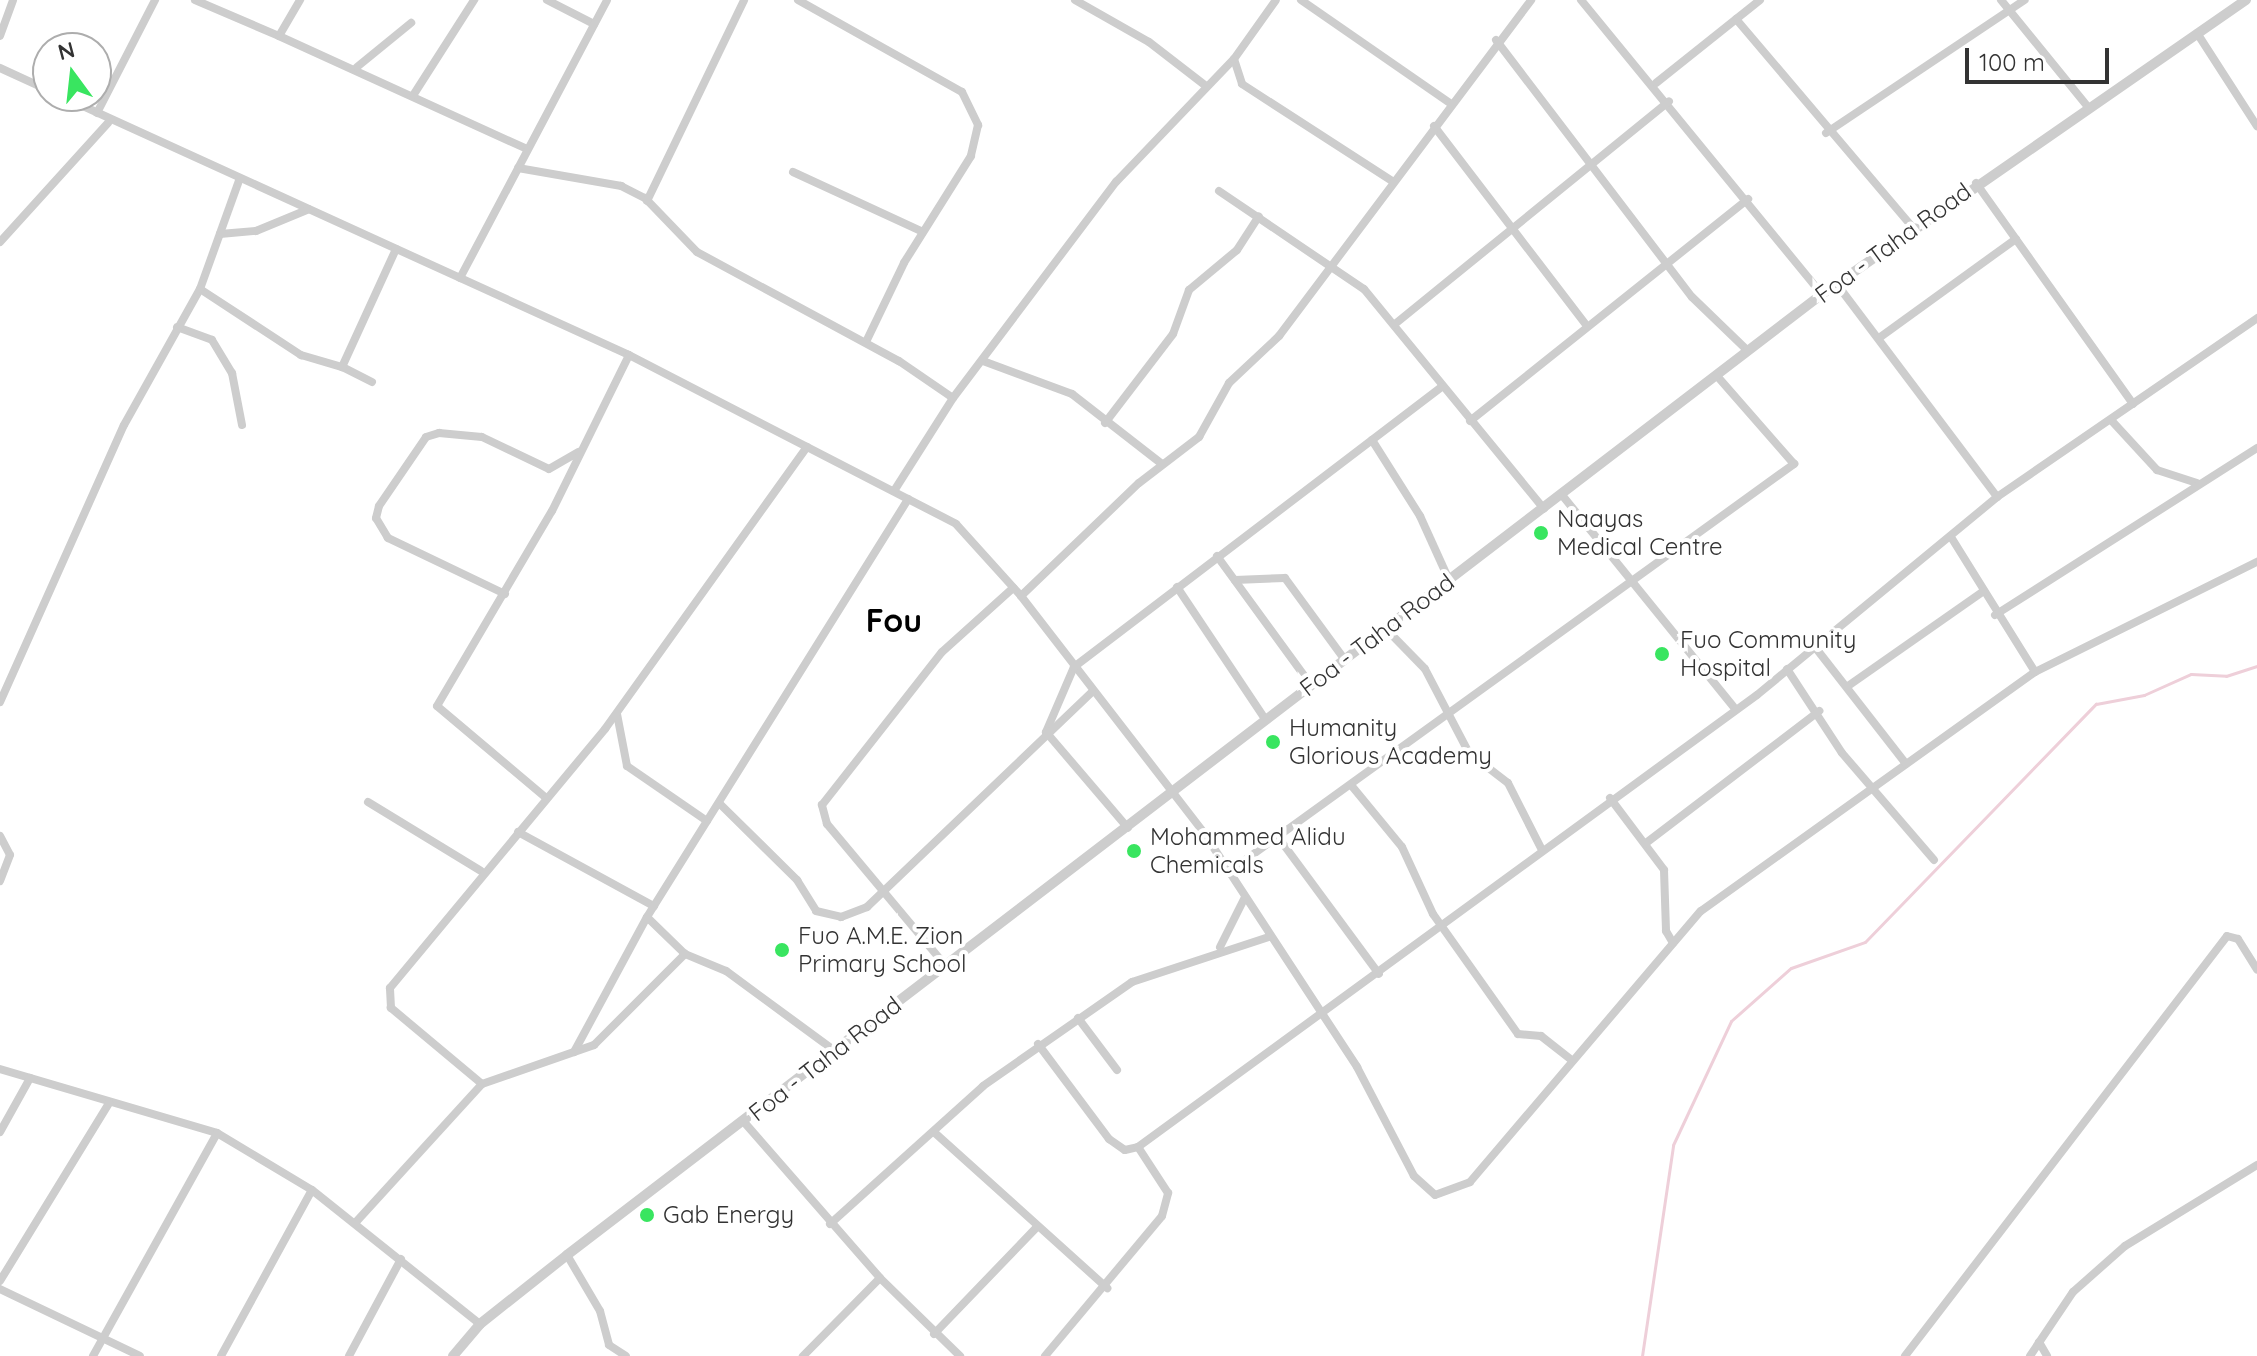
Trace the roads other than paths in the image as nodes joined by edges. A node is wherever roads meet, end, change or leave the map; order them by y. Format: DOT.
graph roads {
  1 [pos="13,0"];
  2 [pos="155,0"];
  3 [pos="195,0"];
  4 [pos="300,0"];
  5 [pos="474,0"];
  6 [pos="547,0"];
  7 [pos="607,0"];
  8 [pos="744,0"];
  9 [pos="798,0"];
  10 [pos="1075,0"];
  11 [pos="1275,0"];
  12 [pos="1301,0"];
  13 [pos="1531,0"];
  14 [pos="1581,0"];
  15 [pos="1760,0"];
  16 [pos="2001,0"];
  17 [pos="2025,0"];
  18 [pos="2246,0"];
  19 [pos="2009,9"];
  20 [pos="1736,19"];
  21 [pos="411,23"];
  22 [pos="594,24"];
  23 [pos="2197,33"];
  24 [pos="0,36"];
  25 [pos="279,36"];
  26 [pos="1496,40"];
  27 [pos="1234,59"];
  28 [pos="357,67"];
  29 [pos="0,68"];
  30 [pos="32,83"];
  31 [pos="1656,83"];
  32 [pos="1206,86"];
  33 [pos="414,94"];
  34 [pos="1669,101"];
  35 [pos="1450,103"];
  36 [pos="2087,106"];
  37 [pos="97,113"];
  38 [pos="108,123"];
  39 [pos="1434,126"];
  40 [pos="2257,126"];
  41 [pos="1826,133"];
  42 [pos="527,149"];
  43 [pos="1591,162"];
  44 [pos="518,168"];
  45 [pos="793,172"];
  46 [pos="240,178"];
  47 [pos="1392,181"];
  48 [pos="1976,182"];
  49 [pos="1219,191"];
  50 [pos="1748,199"];
  51 [pos="647,201"];
  52 [pos="309,209"];
  53 [pos="1259,216"];
  54 [pos="1511,224"];
  55 [pos="1913,228"];
  56 [pos="923,232"];
  57 [pos="220,234"];
  58 [pos="2016,239"];
  59 [pos="0,242"];
  60 [pos="396,249"];
  61 [pos="1669,262"];
  62 [pos="1334,265"];
  63 [pos="460,278"];
  64 [pos="1836,283"];
  65 [pos="200,289"];
  66 [pos="1822,294"];
  67 [pos="2257,318"];
  68 [pos="1395,324"];
  69 [pos="1587,326"];
  70 [pos="177,327"];
  71 [pos="1879,338"];
  72 [pos="866,342"];
  73 [pos="1748,351"];
  74 [pos="629,355"];
  75 [pos="983,361"];
  76 [pos="342,367"];
  77 [pos="1716,375"];
  78 [pos="372,382"];
  79 [pos="1442,387"];
  80 [pos="953,398"];
  81 [pos="2133,404"];
  82 [pos="2111,420"];
  83 [pos="1470,421"];
  84 [pos="1105,423"];
  85 [pos="242,425"];
  86 [pos="1372,440"];
  87 [pos="807,447"];
  88 [pos="2257,448"];
  89 [pos="579,451"];
  90 [pos="1162,464"];
  91 [pos="2197,483"];
  92 [pos="894,491"];
  93 [pos="1562,495"];
  94 [pos="1997,497"];
  95 [pos="908,499"];
  96 [pos="1544,509"];
  97 [pos="1951,537"];
  98 [pos="1217,556"];
  99 [pos="2257,562"];
  100 [pos="1235,580"];
  101 [pos="1449,580"];
  102 [pos="1634,582"];
  103 [pos="1177,587"];
  104 [pos="1013,588"];
  105 [pos="1982,592"];
  106 [pos="505,594"];
  107 [pos="1021,596"];
  108 [pos="1995,615"];
  109 [pos="1387,630"];
  110 [pos="1815,647"];
  111 [pos="1345,660"];
  112 [pos="1074,667"];
  113 [pos="1787,669"];
  114 [pos="2035,672"];
  115 [pos="1311,685"];
  116 [pos="1848,686"];
  117 [pos="1092,692"];
  118 [pos="0,702"];
  119 [pos="1733,706"];
  120 [pos="1819,711"];
  121 [pos="617,713"];
  122 [pos="1453,714"];
  123 [pos="1265,719"];
  124 [pos="1046,732"];
  125 [pos="1906,764"];
  126 [pos="1351,785"];
  127 [pos="1876,786"];
  128 [pos="1173,794"];
  129 [pos="545,797"];
  130 [pos="1610,798"];
  131 [pos="368,802"];
  132 [pos="719,803"];
  133 [pos="707,821"];
  134 [pos="1128,828"];
  135 [pos="518,832"];
  136 [pos="0,836"];
  137 [pos="1278,837"];
  138 [pos="1646,843"];
  139 [pos="1542,850"];
  140 [pos="1934,860"];
  141 [pos="481,871"];
  142 [pos="1230,871"];
  143 [pos="0,881"];
  144 [pos="882,889"];
  145 [pos="1244,899"];
  146 [pos="654,906"];
  147 [pos="647,917"];
  148 [pos="1442,928"];
  149 [pos="1269,937"];
  150 [pos="1673,943"];
  151 [pos="1220,947"];
  152 [pos="685,954"];
  153 [pos="945,965"];
  154 [pos="2257,970"];
  155 [pos="1379,974"];
  156 [pos="1323,1013"];
  157 [pos="1078,1018"];
  158 [pos="1038,1044"];
  159 [pos="835,1051"];
  160 [pos="574,1052"];
  161 [pos="1570,1059"];
  162 [pos="0,1069"];
  163 [pos="1117,1070"];
  164 [pos="30,1078"];
  165 [pos="482,1084"];
  166 [pos="109,1103"];
  167 [pos="744,1122"];
  168 [pos="0,1132"];
  169 [pos="217,1133"];
  170 [pos="935,1133"];
  171 [pos="1138,1147"];
  172 [pos="2257,1165"];
  173 [pos="312,1190"];
  174 [pos="356,1222"];
  175 [pos="830,1224"];
  176 [pos="1037,1227"];
  177 [pos="567,1255"];
  178 [pos="401,1259"];
  179 [pos="880,1278"];
  180 [pos="0,1281"];
  181 [pos="1107,1288"];
  182 [pos="0,1289"];
  183 [pos="480,1324"];
  184 [pos="934,1334"];
  185 [pos="103,1337"];
  186 [pos="2039,1342"];
  187 [pos="93,1356"];
  188 [pos="140,1356"];
  189 [pos="221,1356"];
  190 [pos="349,1356"];
  191 [pos="453,1356"];
  192 [pos="626,1356"];
  193 [pos="803,1356"];
  194 [pos="960,1356"];
  195 [pos="1045,1356"];
  196 [pos="1905,1356"];
  197 [pos="2030,1356"];
  198 [pos="2047,1356"];
  1 -- 24 [label="street"];
  2 -- 37 [label="street"];
  3 -- 25 [label="street"];
  4 -- 25 [label="street"];
  5 -- 33 [label="street"];
  6 -- 22 [label="street"];
  7 -- 22 [label="street"];
  8 -- 51 [label="street"];
  9 -- 56 [label="street"];
  10 -- 32 [label="street"];
  11 -- 27 [label="street"];
  12 -- 35 [label="street"];
  13 -- 26 [label="street"];
  14 -- 31 [label="street"];
  15 -- 20 [label="street"];
  16 -- 19 [label="street"];
  17 -- 19 [label="street"];
  18 -- 23 [label="street, Foa - Taha Road"];
  19 -- 36 [label="street"];
  19 -- 41 [label="street"];
  20 -- 31 [label="street"];
  20 -- 41 [label="street"];
  21 -- 28 [label="street"];
  22 -- 42 [label="street"];
  23 -- 36 [label="street, Foa - Taha Road"];
  23 -- 40 [label="street"];
  25 -- 28 [label="street"];
  26 -- 35 [label="street"];
  26 -- 43 [label="street"];
  27 -- 32 [label="street"];
  27 -- 47 [label="street"];
  28 -- 33 [label="street"];
  29 -- 30 [label="street"];
  31 -- 34 [label="street"];
  32 -- 75 [label="street"];
  33 -- 42 [label="street"];
  34 -- 43 [label="street"];
  34 -- 50 [label="street"];
  35 -- 39 [label="street"];
  36 -- 48 [label="street, Foa - Taha Road"];
  37 -- 38 [label="street"];
  38 -- 46 [label="street"];
  38 -- 59 [label="street"];
  39 -- 47 [label="street"];
  39 -- 54 [label="street"];
  41 -- 55 [label="street"];
  42 -- 44 [label="street"];
  43 -- 54 [label="street"];
  43 -- 61 [label="street"];
  44 -- 51 [label="street"];
  44 -- 63 [label="street"];
  45 -- 56 [label="street"];
  46 -- 52 [label="street"];
  46 -- 57 [label="street"];
  47 -- 62 [label="street"];
  48 -- 55 [label="street, Foa - Taha Road"];
  48 -- 58 [label="street"];
  49 -- 53 [label="street"];
  50 -- 61 [label="street"];
  50 -- 66 [label="street"];
  51 -- 72 [label="street"];
  52 -- 57 [label="street"];
  52 -- 60 [label="street"];
  53 -- 62 [label="street"];
  53 -- 84 [label="street"];
  54 -- 68 [label="street"];
  54 -- 69 [label="street"];
  55 -- 64 [label="street, Foa - Taha Road"];
  56 -- 72 [label="street"];
  57 -- 65 [label="street"];
  58 -- 71 [label="street"];
  58 -- 81 [label="street"];
  60 -- 63 [label="street"];
  60 -- 76 [label="street"];
  61 -- 69 [label="street"];
  61 -- 73 [label="street"];
  62 -- 68 [label="street"];
  62 -- 90 [label="street"];
  63 -- 74 [label="street"];
  64 -- 66 [label="street, Foa - Taha Road"];
  64 -- 71 [label="street"];
  65 -- 70 [label="street"];
  65 -- 76 [label="street"];
  66 -- 73 [label="street, Foa - Taha Road"];
  67 -- 81 [label="street"];
  68 -- 79 [label="street"];
  69 -- 83 [label="street"];
  70 -- 85 [label="street"];
  70 -- 118 [label="street"];
  71 -- 94 [label="street"];
  72 -- 80 [label="street"];
  73 -- 77 [label="street, Foa - Taha Road"];
  74 -- 87 [label="street"];
  74 -- 89 [label="street"];
  75 -- 80 [label="street"];
  75 -- 84 [label="street"];
  76 -- 78 [label="street"];
  77 -- 93 [label="street, Foa - Taha Road"];
  77 -- 102 [label="street"];
  79 -- 83 [label="street"];
  79 -- 86 [label="street"];
  80 -- 92 [label="street"];
  81 -- 82 [label="street"];
  82 -- 91 [label="street"];
  82 -- 94 [label="street"];
  83 -- 96 [label="street"];
  84 -- 90 [label="street"];
  86 -- 98 [label="street"];
  86 -- 101 [label="street"];
  87 -- 92 [label="street"];
  87 -- 121 [label="street"];
  88 -- 91 [label="street"];
  89 -- 106 [label="street"];
  89 -- 106 [label="street"];
  90 -- 107 [label="street"];
  91 -- 108 [label="street"];
  92 -- 95 [label="street"];
  93 -- 96 [label="street, Foa - Taha Road"];
  93 -- 102 [label="street"];
  94 -- 97 [label="street"];
  95 -- 104 [label="street"];
  95 -- 132 [label="street"];
  96 -- 101 [label="street, Foa - Taha Road"];
  97 -- 105 [label="street"];
  97 -- 110 [label="street"];
  98 -- 100 [label="street"];
  98 -- 103 [label="street"];
  99 -- 114 [label="street"];
  100 -- 111 [label="street"];
  100 -- 115 [label="street"];
  101 -- 109 [label="street, Foa - Taha Road"];
  102 -- 119 [label="street"];
  102 -- 122 [label="street"];
  103 -- 112 [label="street"];
  103 -- 123 [label="street"];
  104 -- 107 [label="street"];
  104 -- 144 [label="street"];
  105 -- 108 [label="street"];
  105 -- 116 [label="street"];
  106 -- 129 [label="street"];
  107 -- 112 [label="street"];
  108 -- 114 [label="street"];
  109 -- 111 [label="street, Foa - Taha Road"];
  109 -- 122 [label="street"];
  110 -- 113 [label="street"];
  110 -- 116 [label="street"];
  111 -- 115 [label="street, Foa - Taha Road"];
  112 -- 117 [label="street"];
  112 -- 124 [label="street"];
  113 -- 119 [label="street"];
  113 -- 120 [label="street"];
  114 -- 125 [label="street"];
  115 -- 123 [label="street, Foa - Taha Road"];
  116 -- 125 [label="street"];
  117 -- 124 [label="street"];
  117 -- 128 [label="street"];
  119 -- 130 [label="street"];
  120 -- 127 [label="street"];
  120 -- 138 [label="street"];
  121 -- 129 [label="street"];
  121 -- 133 [label="street"];
  122 -- 126 [label="street"];
  122 -- 139 [label="street"];
  123 -- 128 [label="street, Foa - Taha Road"];
  124 -- 134 [label="street"];
  124 -- 144 [label="street"];
  125 -- 127 [label="street"];
  126 -- 137 [label="street"];
  126 -- 148 [label="street"];
  127 -- 140 [label="street"];
  127 -- 150 [label="street"];
  128 -- 134 [label="street, Foa - Taha Road"];
  128 -- 142 [label="street"];
  129 -- 135 [label="street"];
  130 -- 138 [label="street"];
  130 -- 139 [label="street"];
  131 -- 141 [label="street"];
  132 -- 133 [label="street"];
  132 -- 144 [label="street"];
  133 -- 146 [label="street"];
  134 -- 153 [label="street, Foa - Taha Road"];
  135 -- 141 [label="street"];
  135 -- 146 [label="street"];
  136 -- 143 [label="street"];
  137 -- 142 [label="street"];
  137 -- 155 [label="street"];
  138 -- 150 [label="street"];
  139 -- 148 [label="street"];
  141 -- 165 [label="street"];
  142 -- 145 [label="street"];
  144 -- 153 [label="street"];
  145 -- 149 [label="street"];
  145 -- 151 [label="street"];
  146 -- 147 [label="street"];
  147 -- 152 [label="street"];
  147 -- 160 [label="street"];
  148 -- 155 [label="street"];
  148 -- 161 [label="street"];
  149 -- 151 [label="street"];
  149 -- 156 [label="street"];
  150 -- 161 [label="street"];
  151 -- 157 [label="street"];
  152 -- 159 [label="street"];
  152 -- 160 [label="street"];
  153 -- 159 [label="street, Foa - Taha Road"];
  154 -- 196 [label="street"];
  155 -- 156 [label="street"];
  156 -- 161 [label="street"];
  156 -- 171 [label="street"];
  157 -- 158 [label="street"];
  157 -- 163 [label="street"];
  158 -- 170 [label="street"];
  158 -- 171 [label="street"];
  159 -- 167 [label="street, Foa - Taha Road"];
  160 -- 165 [label="street"];
  162 -- 164 [label="street"];
  164 -- 166 [label="street"];
  164 -- 168 [label="street"];
  165 -- 174 [label="street"];
  166 -- 169 [label="street"];
  166 -- 180 [label="street"];
  167 -- 175 [label="street"];
  167 -- 177 [label="street, Foa - Taha Road"];
  169 -- 173 [label="street"];
  169 -- 185 [label="street"];
  170 -- 175 [label="street"];
  170 -- 176 [label="street"];
  171 -- 181 [label="street"];
  172 -- 186 [label="street"];
  173 -- 174 [label="street"];
  173 -- 189 [label="street"];
  174 -- 178 [label="street"];
  175 -- 179 [label="street"];
  176 -- 181 [label="street"];
  176 -- 184 [label="street"];
  177 -- 183 [label="street, Foa - Taha Road"];
  177 -- 192 [label="street"];
  178 -- 183 [label="street"];
  178 -- 190 [label="street"];
  179 -- 184 [label="street"];
  179 -- 193 [label="street"];
  181 -- 195 [label="street"];
  182 -- 185 [label="street"];
  183 -- 191 [label="street, Foa - Taha Road"];
  184 -- 194 [label="street"];
  185 -- 187 [label="street"];
  185 -- 188 [label="street"];
  186 -- 197 [label="street"];
  186 -- 198 [label="street"];
}
